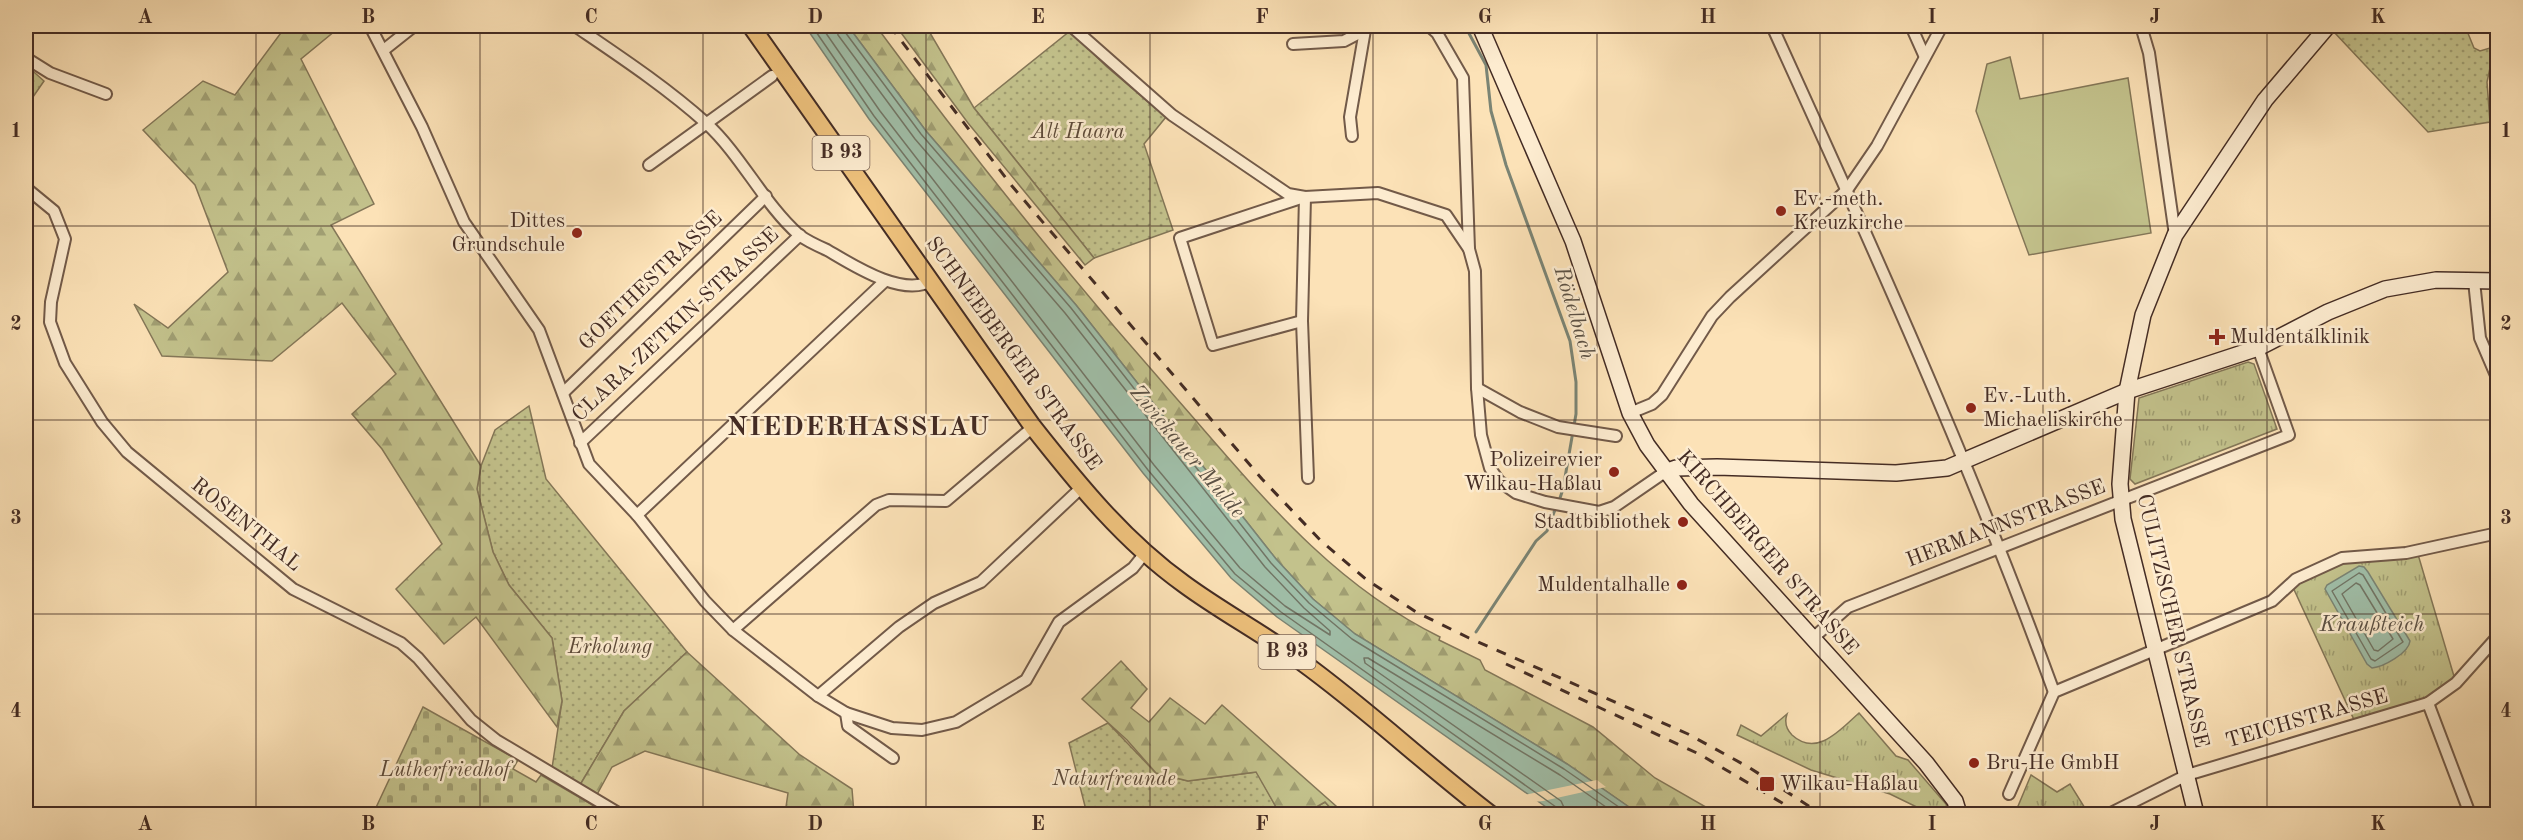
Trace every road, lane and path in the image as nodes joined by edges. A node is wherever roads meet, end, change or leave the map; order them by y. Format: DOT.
graph roads {
  1 [pos="370,26"];
  2 [pos="414,26"];
  3 [pos="574,26"];
  4 [pos="751,26"];
  5 [pos="1071,26"];
  6 [pos="1430,26"];
  7 [pos="1480,26"];
  8 [pos="1772,26"];
  9 [pos="1911,26"];
  10 [pos="1942,26"];
  11 [pos="2141,26"];
  12 [pos="2328,26"];
  13 [pos="1367,28"];
  14 [pos="1293,44"];
  15 [pos="385,50"];
  16 [pos="1924,55"];
  17 [pos="26,58"];
  18 [pos="772,76"];
  19 [pos="106,94"];
  20 [pos="705,122"];
  21 [pos="1352,136"];
  22 [pos="649,165"];
  23 [pos="26,188"];
  24 [pos="1847,190"];
  25 [pos="766,196"];
  26 [pos="1305,197"];
  27 [pos="800,235"];
  28 [pos="2175,235"];
  29 [pos="1469,249"];
  30 [pos="885,280"];
  31 [pos="932,280"];
  32 [pos="2474,281"];
  33 [pos="2498,281"];
  34 [pos="1302,321"];
  35 [pos="2258,348"];
  36 [pos="2498,380"];
  37 [pos="1477,388"];
  38 [pos="2127,391"];
  39 [pos="563,393"];
  40 [pos="1630,413"];
  41 [pos="1033,427"];
  42 [pos="1616,436"];
  43 [pos="580,443"];
  44 [pos="1965,461"];
  45 [pos="1665,472"];
  46 [pos="1308,478"];
  47 [pos="1081,488"];
  48 [pos="2120,500"];
  49 [pos="637,515"];
  50 [pos="2498,533"];
  51 [pos="2001,548"];
  52 [pos="1145,553"];
  53 [pos="733,630"];
  54 [pos="2498,636"];
  55 [pos="1813,639"];
  56 [pos="2156,650"];
  57 [pos="2054,692"];
  58 [pos="818,696"];
  59 [pos="2428,703"];
  60 [pos="846,713"];
  61 [pos="893,758"];
  62 [pos="2187,775"];
  63 [pos="2009,794"];
  64 [pos="620,814"];
  65 [pos="1490,814"];
  66 [pos="1959,814"];
  67 [pos="2109,814"];
  68 [pos="2196,814"];
  69 [pos="2468,814"];
  1 -- 15 [label="street"];
  2 -- 15 [label="street"];
  3 -- 20 [label="street"];
  4 -- 31 [label="main road, SCHNEEBERGER STRASSE / B 93"];
  5 -- 26 [label="street"];
  6 -- 29 [label="street"];
  7 -- 40 [label="street, KIRCHBERGER STRASSE"];
  8 -- 24 [label="street"];
  9 -- 16 [label="street"];
  10 -- 16 [label="street"];
  11 -- 28 [label="street"];
  12 -- 28 [label="street, CULITZSCHER STRASSE"];
  13 -- 14 [label="street"];
  13 -- 21 [label="street"];
  15 -- 39 [label="street"];
  16 -- 24 [label="street"];
  17 -- 19 [label="street"];
  18 -- 20 [label="street"];
  20 -- 22 [label="street"];
  20 -- 25 [label="street"];
  23 -- 64 [label="street, ROSENTHAL"];
  24 -- 40 [label="street"];
  24 -- 44 [label="street"];
  25 -- 27 [label="street"];
  25 -- 39 [label="street, GOETHESTRASSE"];
  26 -- 29 [label="street"];
  26 -- 34 [label="street"];
  26 -- 34 [label="street"];
  27 -- 30 [label="street"];
  27 -- 43 [label="street, CLARA-ZETKIN-STRASSE"];
  28 -- 38 [label="street, CULITZSCHER STRASSE"];
  29 -- 37 [label="street"];
  30 -- 31 [label="street"];
  30 -- 49 [label="street"];
  31 -- 41 [label="main road, SCHNEEBERGER STRASSE / B 93"];
  32 -- 33 [label="street"];
  32 -- 35 [label="street"];
  32 -- 36 [label="street"];
  34 -- 46 [label="street"];
  35 -- 38 [label="street"];
  35 -- 48 [label="street, HERMANNSTRASSE"];
  37 -- 42 [label="street"];
  37 -- 45 [label="street"];
  38 -- 44 [label="street"];
  38 -- 48 [label="street, CULITZSCHER STRASSE"];
  39 -- 43 [label="street"];
  40 -- 45 [label="street, KIRCHBERGER STRASSE"];
  41 -- 47 [label="main road, SCHNEEBERGER STRASSE / B 93"];
  41 -- 53 [label="street"];
  43 -- 49 [label="street"];
  44 -- 45 [label="street"];
  44 -- 51 [label="street"];
  45 -- 55 [label="street, KIRCHBERGER STRASSE"];
  47 -- 52 [label="main road, SCHNEEBERGER STRASSE / B 93"];
  47 -- 58 [label="street"];
  48 -- 51 [label="street, HERMANNSTRASSE"];
  48 -- 56 [label="street, CULITZSCHER STRASSE"];
  49 -- 53 [label="street"];
  50 -- 56 [label="street"];
  51 -- 55 [label="street, HERMANNSTRASSE"];
  51 -- 57 [label="street"];
  52 -- 60 [label="street"];
  52 -- 65 [label="main road, SCHNEEBERGER STRASSE / B 93"];
  53 -- 58 [label="street"];
  54 -- 59 [label="street, TEICHSTRASSE"];
  55 -- 66 [label="street, KIRCHBERGER STRASSE"];
  56 -- 57 [label="street"];
  56 -- 62 [label="street, CULITZSCHER STRASSE"];
  57 -- 63 [label="street"];
  58 -- 60 [label="street"];
  59 -- 62 [label="street, TEICHSTRASSE"];
  59 -- 69 [label="street"];
  60 -- 61 [label="street"];
  62 -- 67 [label="street, TEICHSTRASSE"];
  62 -- 68 [label="street, CULITZSCHER STRASSE"];
}
